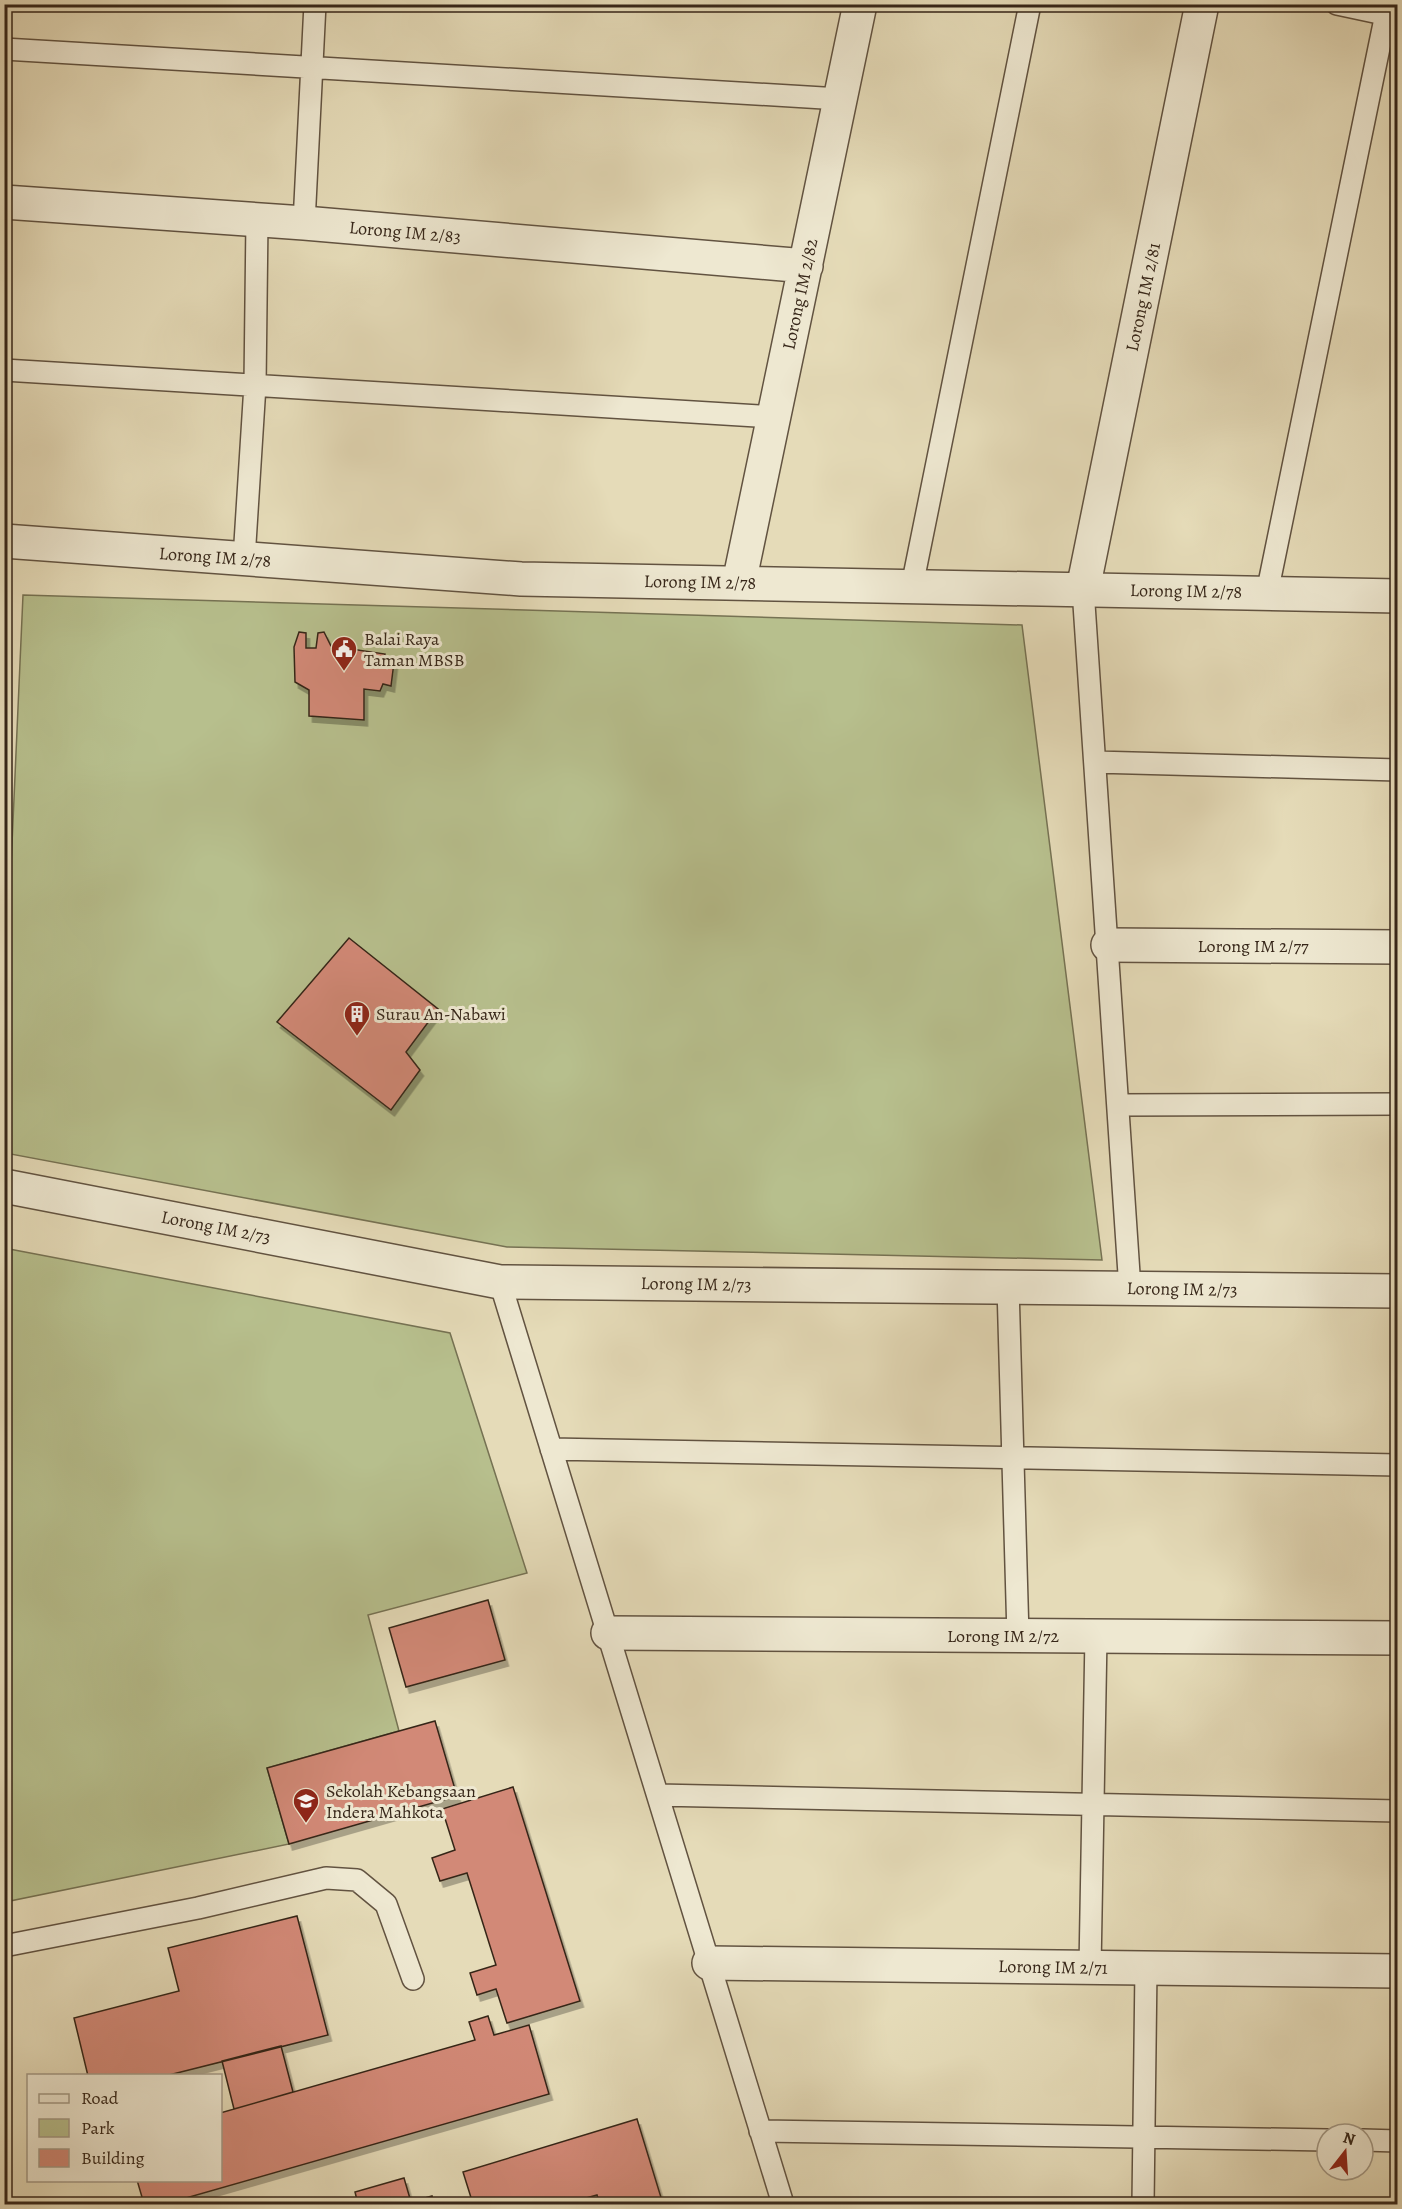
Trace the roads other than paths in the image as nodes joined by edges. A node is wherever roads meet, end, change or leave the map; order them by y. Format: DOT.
graph roads {
  1 [pos="315,4"];
  2 [pos="861,4"];
  3 [pos="1030,4"];
  4 [pos="1203,4"];
  5 [pos="1337,4"];
  6 [pos="1390,12"];
  7 [pos="4,49"];
  8 [pos="312,67"];
  9 [pos="840,99"];
  10 [pos="4,202"];
  11 [pos="257,220"];
  12 [pos="304,223"];
  13 [pos="806,266"];
  14 [pos="4,370"];
  15 [pos="255,385"];
  16 [pos="774,417"];
  17 [pos="4,541"];
  18 [pos="244,559"];
  19 [pos="739,583"];
  20 [pos="912,586"];
  21 [pos="1083,589"];
  22 [pos="1268,593"];
  23 [pos="1398,596"];
  24 [pos="1095,762"];
  25 [pos="1398,770"];
  26 [pos="1107,945"];
  27 [pos="1398,947"];
  28 [pos="1398,1104"];
  29 [pos="1118,1105"];
  30 [pos="4,1186"];
  31 [pos="500,1282"];
  32 [pos="1008,1287"];
  33 [pos="1130,1288"];
  34 [pos="1398,1291"];
  35 [pos="551,1449"];
  36 [pos="1013,1458"];
  37 [pos="1398,1465"];
  38 [pos="608,1633"];
  39 [pos="1018,1636"];
  40 [pos="1096,1636"];
  41 [pos="1398,1638"];
  42 [pos="657,1795"];
  43 [pos="1092,1804"];
  44 [pos="1398,1811"];
  45 [pos="4,1946"];
  46 [pos="709,1963"];
  47 [pos="1090,1968"];
  48 [pos="1146,1968"];
  49 [pos="1398,1971"];
  50 [pos="413,1978"];
  51 [pos="760,2131"];
  52 [pos="1144,2137"];
  53 [pos="1315,2140"];
  54 [pos="1375,2140"];
  55 [pos="1398,2141"];
  56 [pos="783,2205"];
  57 [pos="1143,2205"];
  1 -- 8 [label="lane"];
  2 -- 9 [label="street, Lorong IM 2/82"];
  3 -- 20 [label="lane"];
  4 -- 21 [label="street, Lorong IM 2/81"];
  5 -- 6 [label="lane"];
  6 -- 22 [label="lane"];
  7 -- 8 [label="lane"];
  8 -- 9 [label="lane"];
  8 -- 12 [label="lane"];
  9 -- 13 [label="street, Lorong IM 2/82"];
  10 -- 11 [label="street, Lorong IM 2/83"];
  11 -- 12 [label="street, Lorong IM 2/83"];
  11 -- 15 [label="lane"];
  12 -- 13 [label="street, Lorong IM 2/83"];
  13 -- 16 [label="street, Lorong IM 2/82"];
  14 -- 15 [label="lane"];
  15 -- 16 [label="lane"];
  15 -- 18 [label="lane"];
  16 -- 19 [label="street, Lorong IM 2/82"];
  17 -- 18 [label="street, Lorong IM 2/78"];
  18 -- 19 [label="street, Lorong IM 2/78"];
  19 -- 20 [label="street, Lorong IM 2/78"];
  20 -- 21 [label="street, Lorong IM 2/78"];
  21 -- 22 [label="street, Lorong IM 2/78"];
  21 -- 24 [label="lane"];
  22 -- 23 [label="street, Lorong IM 2/78"];
  24 -- 25 [label="lane"];
  24 -- 26 [label="lane"];
  26 -- 27 [label="street, Lorong IM 2/77"];
  26 -- 29 [label="lane"];
  28 -- 29 [label="lane"];
  29 -- 33 [label="lane"];
  30 -- 31 [label="street, Lorong IM 2/73"];
  31 -- 32 [label="street, Lorong IM 2/73"];
  31 -- 35 [label="lane"];
  32 -- 33 [label="street, Lorong IM 2/73"];
  32 -- 36 [label="lane"];
  33 -- 34 [label="street, Lorong IM 2/73"];
  35 -- 36 [label="lane"];
  35 -- 38 [label="lane"];
  36 -- 37 [label="lane"];
  36 -- 39 [label="lane"];
  38 -- 39 [label="street, Lorong IM 2/72"];
  38 -- 42 [label="lane"];
  39 -- 40 [label="street, Lorong IM 2/72"];
  40 -- 41 [label="street, Lorong IM 2/72"];
  40 -- 43 [label="lane"];
  42 -- 43 [label="lane"];
  42 -- 46 [label="lane"];
  43 -- 44 [label="lane"];
  43 -- 47 [label="lane"];
  45 -- 50 [label="lane"];
  46 -- 47 [label="street, Lorong IM 2/71"];
  46 -- 51 [label="lane"];
  47 -- 48 [label="street, Lorong IM 2/71"];
  48 -- 49 [label="street, Lorong IM 2/71"];
  48 -- 52 [label="lane"];
  51 -- 52 [label="lane"];
  51 -- 56 [label="lane"];
  52 -- 53 [label="lane"];
  52 -- 57 [label="lane"];
  54 -- 55 [label="lane"];
}
